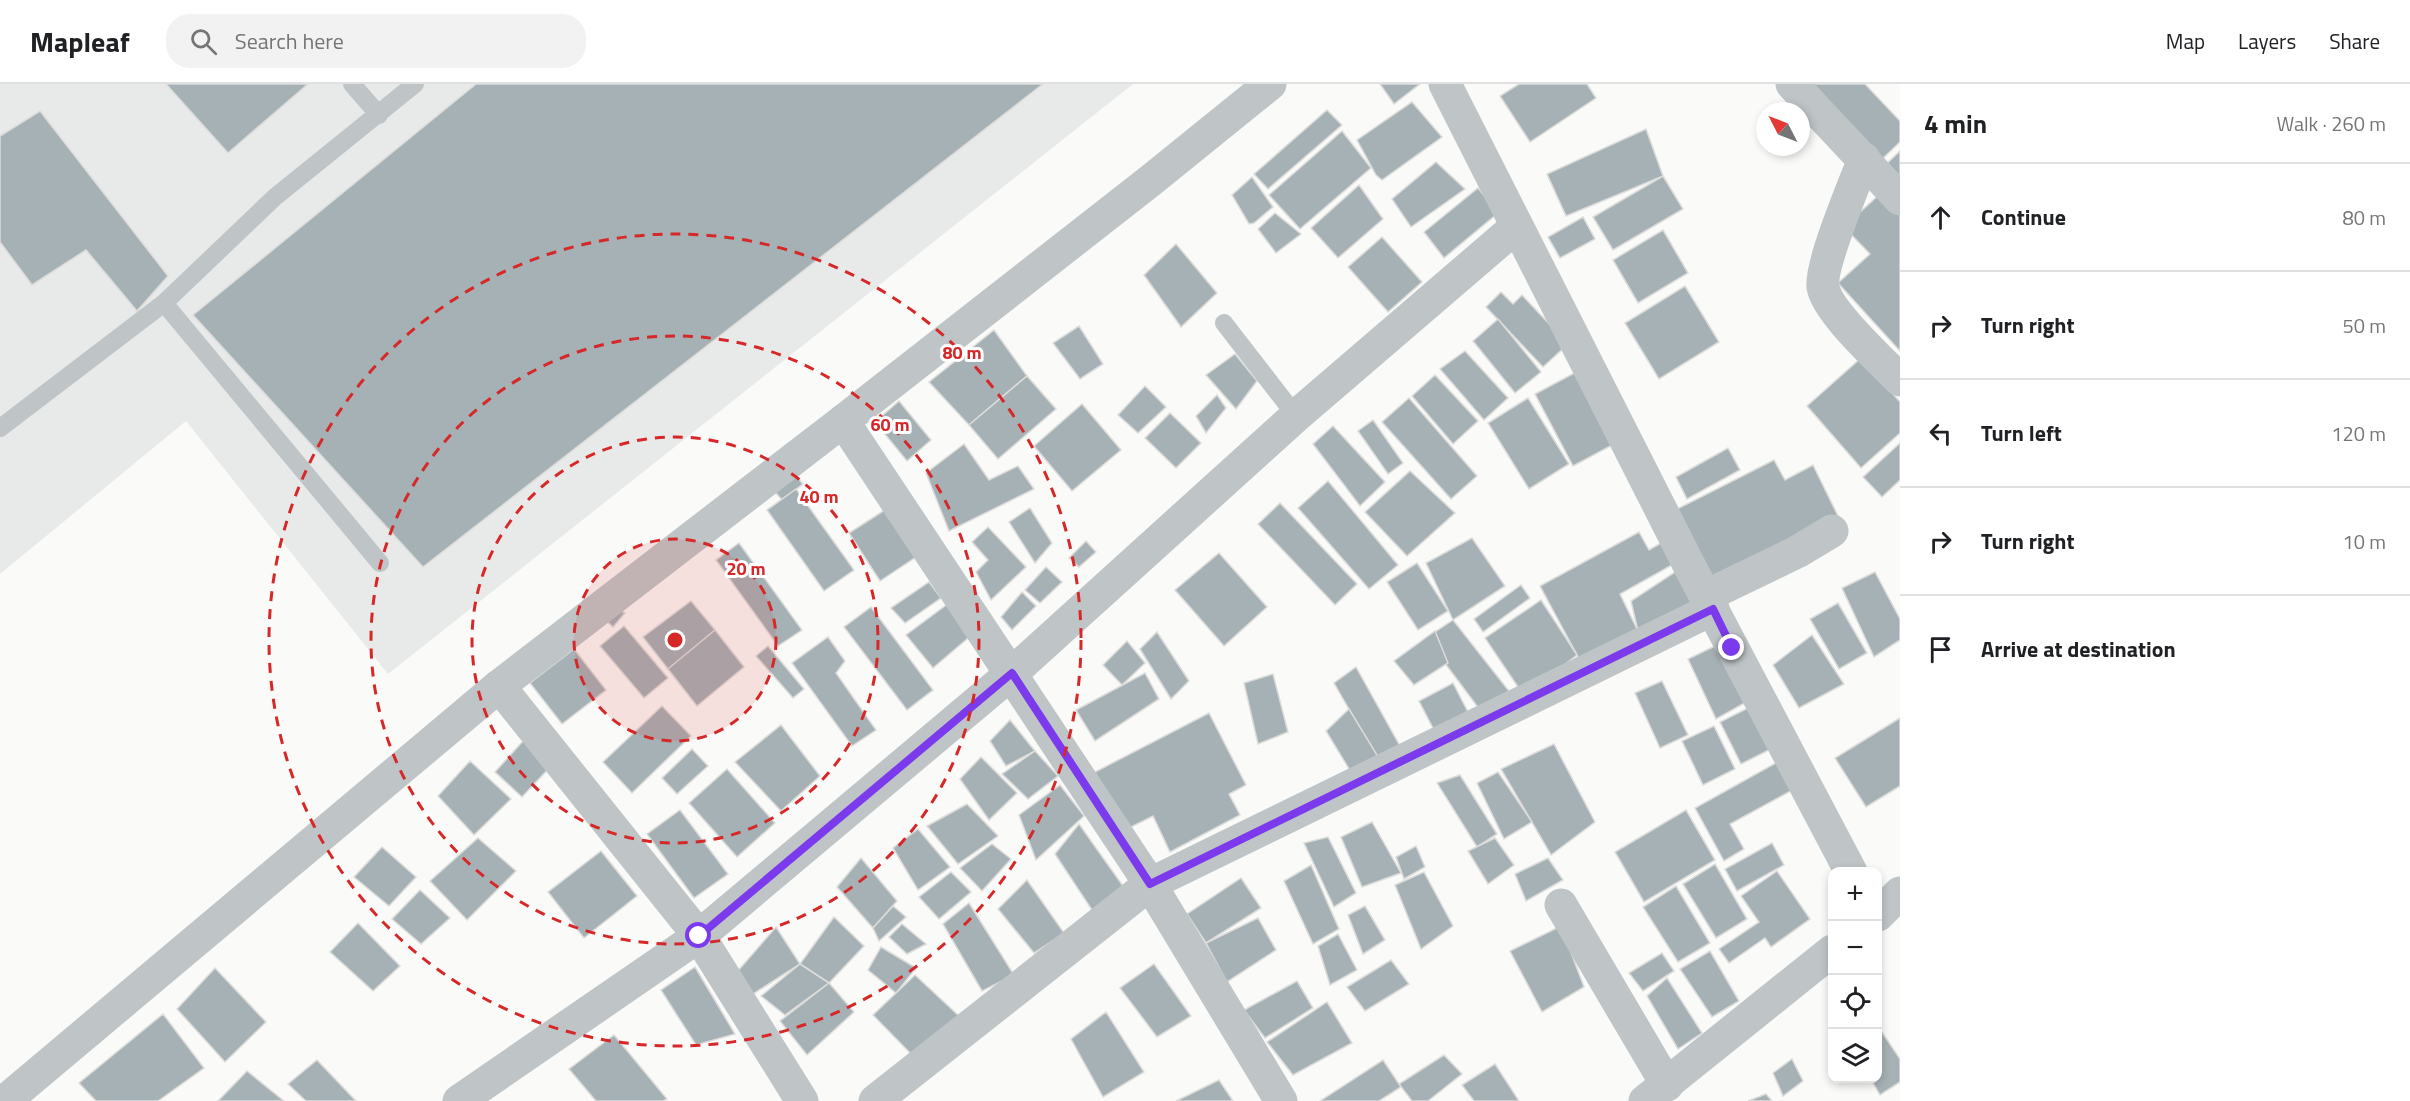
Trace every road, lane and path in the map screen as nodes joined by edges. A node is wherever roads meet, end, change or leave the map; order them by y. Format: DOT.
graph roads {
  1 [pos="352,84"];
  2 [pos="415,84"];
  3 [pos="1270,84"];
  4 [pos="1444,84"];
  5 [pos="1792,84"];
  6 [pos="379,115"];
  7 [pos="1864,159"];
  8 [pos="1900,199"];
  9 [pos="1516,227"];
  10 [pos="164,303"];
  11 [pos="1224,323"];
  12 [pos="1900,380"];
  13 [pos="1296,416"];
  14 [pos="843,421"];
  15 [pos="0,428"];
  16 [pos="1832,531"];
  17 [pos="380,563"];
  18 [pos="1709,602"];
  19 [pos="1012,673"];
  20 [pos="499,686"];
  21 [pos="1848,867"];
  22 [pos="1150,884"];
  23 [pos="1900,893"];
  24 [pos="1561,905"];
  25 [pos="1882,911"];
  26 [pos="699,936"];
  27 [pos="1828,955"];
  28 [pos="1656,1093"];
  29 [pos="5,1101"];
  30 [pos="459,1101"];
  31 [pos="802,1101"];
  32 [pos="875,1101"];
  33 [pos="1281,1101"];
  1 -- 6 [label="lane"];
  2 -- 6 [label="lane"];
  3 -- 14 [label="street"];
  4 -- 9 [label="street"];
  5 -- 7 [label="street"];
  6 -- 10 [label="lane"];
  7 -- 8 [label="street"];
  7 -- 12 [label="street"];
  9 -- 13 [label="street"];
  9 -- 18 [label="street"];
  10 -- 15 [label="lane"];
  10 -- 17 [label="lane"];
  11 -- 13 [label="lane"];
  13 -- 19 [label="street"];
  14 -- 19 [label="street"];
  14 -- 20 [label="street"];
  16 -- 18 [label="street"];
  18 -- 21 [label="street"];
  18 -- 22 [label="street"];
  19 -- 22 [label="street"];
  19 -- 26 [label="street"];
  20 -- 26 [label="street"];
  20 -- 29 [label="street"];
  22 -- 32 [label="street"];
  22 -- 33 [label="street"];
  23 -- 25 [label="street"];
  24 -- 28 [label="street"];
  26 -- 30 [label="street"];
  26 -- 31 [label="street"];
  27 -- 28 [label="street"];
}
